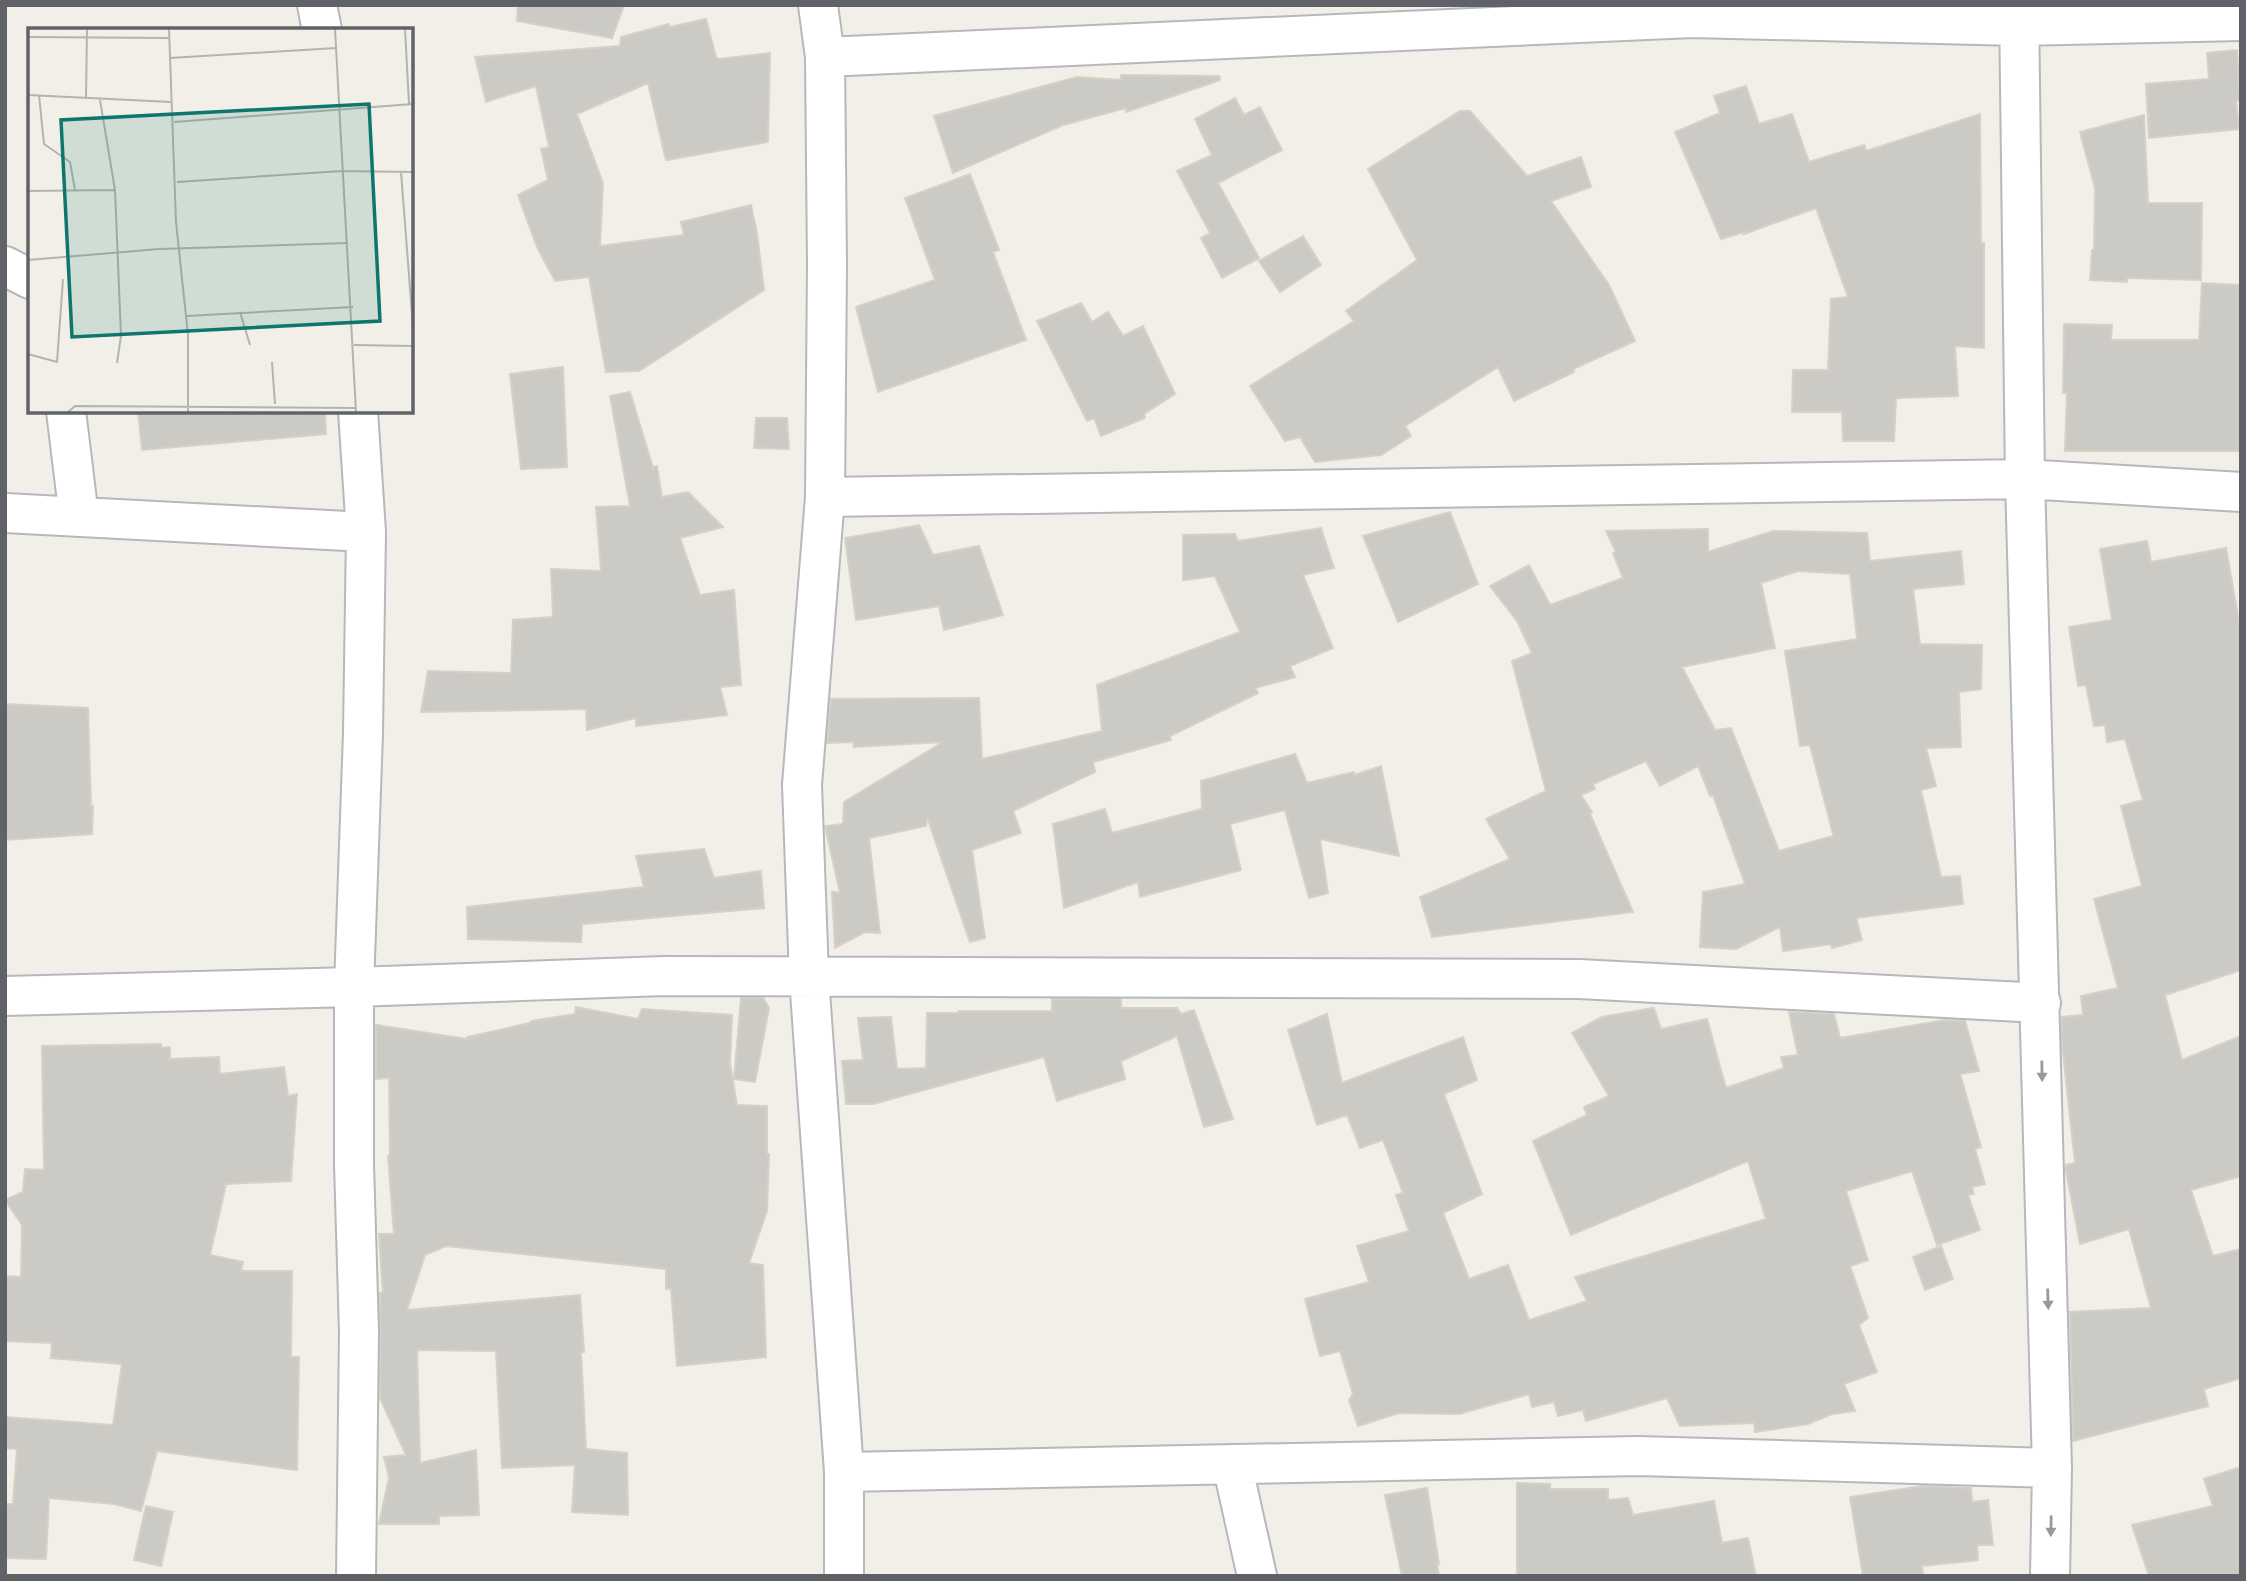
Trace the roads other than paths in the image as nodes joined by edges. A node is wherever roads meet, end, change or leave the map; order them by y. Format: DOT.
graph roads {
  1 [pos="317,5"];
  2 [pos="818,5"];
  3 [pos="2019,16"];
  4 [pos="2241,21"];
  5 [pos="322,28"];
  6 [pos="825,57"];
  7 [pos="5,267"];
  8 [pos="28,278"];
  9 [pos="66,413"];
  10 [pos="358,413"];
  11 [pos="2025,479"];
  12 [pos="2241,492"];
  13 [pos="825,497"];
  14 [pos="5,513"];
  15 [pos="79,517"];
  16 [pos="366,532"];
  17 [pos="809,976"];
  18 [pos="354,988"];
  19 [pos="5,996"];
  20 [pos="2040,1003"];
  21 [pos="1232,1464"];
  22 [pos="2052,1468"];
  23 [pos="844,1472"];
  24 [pos="356,1576"];
  25 [pos="844,1576"];
  26 [pos="1257,1576"];
  27 [pos="2050,1576"];
  1 -- 5 [label="street"];
  2 -- 6 [label="street"];
  3 -- 4 [label="street"];
  3 -- 6 [label="street"];
  3 -- 11 [label="street"];
  6 -- 13 [label="street"];
  7 -- 8 [label="street"];
  9 -- 15 [label="street"];
  10 -- 16 [label="street"];
  11 -- 12 [label="street"];
  11 -- 13 [label="street"];
  11 -- 20 [label="street"];
  13 -- 17 [label="street"];
  14 -- 15 [label="street"];
  15 -- 16 [label="street"];
  16 -- 18 [label="street"];
  17 -- 18 [label="street"];
  17 -- 20 [label="street"];
  17 -- 23 [label="street"];
  18 -- 19 [label="street"];
  18 -- 24 [label="street"];
  20 -- 22 [label="street, one-way"];
  21 -- 22 [label="street"];
  21 -- 23 [label="street"];
  21 -- 26 [label="street"];
  22 -- 27 [label="street, one-way"];
  23 -- 25 [label="street"];
}
